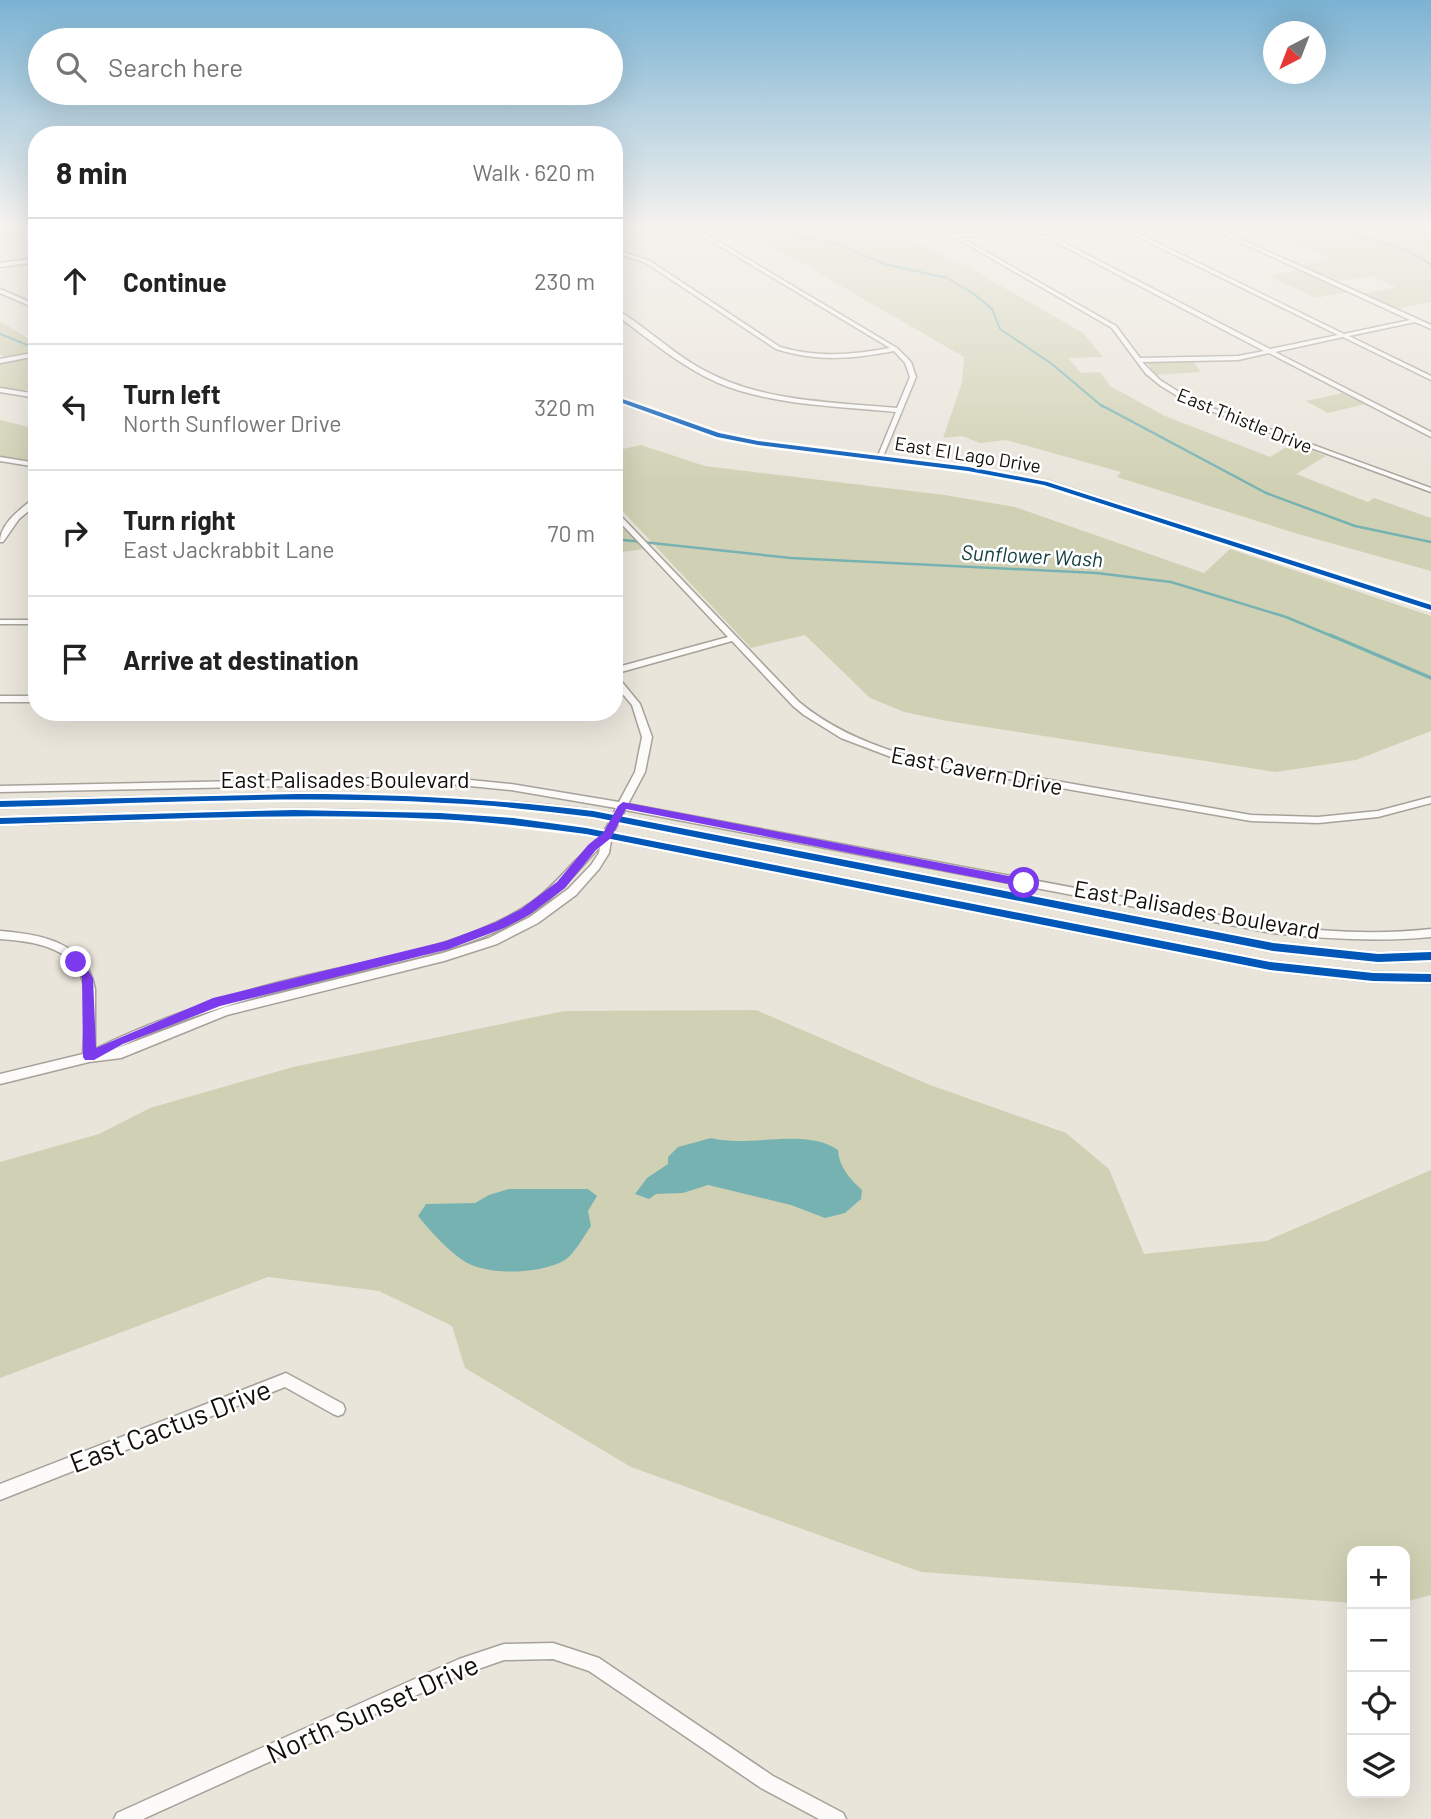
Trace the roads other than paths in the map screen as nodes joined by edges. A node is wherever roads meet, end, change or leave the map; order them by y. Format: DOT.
graph roads {
  1 [pos="723,312"];
  2 [pos="833,312"];
  3 [pos="1088,312"];
  4 [pos="1194,312"];
  5 [pos="1295,312"];
  6 [pos="1398,312"];
  7 [pos="623,316"];
  8 [pos="1416,320"];
  9 [pos="1431,327"];
  10 [pos="1345,336"];
  11 [pos="895,349"];
  12 [pos="1271,352"];
  13 [pos="28,356"];
  14 [pos="1140,360"];
  15 [pos="0,361"];
  16 [pos="1431,378"];
  17 [pos="0,390"];
  18 [pos="28,395"];
  19 [pos="623,401"];
  20 [pos="899,410"];
  21 [pos="1431,435"];
  22 [pos="880,458"];
  23 [pos="0,459"];
  24 [pos="28,463"];
  25 [pos="1431,490"];
  26 [pos="28,507"];
  27 [pos="623,521"];
  28 [pos="0,540"];
  29 [pos="1431,608"];
  30 [pos="0,622"];
  31 [pos="28,622"];
  32 [pos="733,638"];
  33 [pos="623,669"];
  34 [pos="623,689"];
  35 [pos="0,699"];
  36 [pos="28,699"];
  37 [pos="0,789"];
  38 [pos="1431,800"];
  39 [pos="0,804"];
  40 [pos="623,806"];
  41 [pos="615,820"];
  42 [pos="0,821"];
  43 [pos="607,835"];
  44 [pos="1431,933"];
  45 [pos="0,935"];
  46 [pos="1431,956"];
  47 [pos="1431,978"];
  48 [pos="89,1057"];
  49 [pos="0,1079"];
  50 [pos="338,1409"];
  51 [pos="0,1492"];
  52 [pos="123,1819"];
  53 [pos="837,1819"];
  1 -- 11 [label="street"];
  2 -- 11 [label="street"];
  3 -- 14 [label="street, East Thistle Drive"];
  4 -- 12 [label="street"];
  5 -- 10 [label="street"];
  6 -- 8 [label="street"];
  7 -- 20 [label="street"];
  8 -- 9 [label="street"];
  8 -- 10 [label="street"];
  10 -- 12 [label="street"];
  10 -- 16 [label="street"];
  11 -- 20 [label="street"];
  12 -- 14 [label="street"];
  12 -- 21 [label="street"];
  13 -- 15 [label="street"];
  14 -- 25 [label="street, East Thistle Drive"];
  17 -- 18 [label="street"];
  19 -- 22 [label="street, East El Lago Drive"];
  20 -- 22 [label="street"];
  22 -- 29 [label="street, East El Lago Drive"];
  23 -- 24 [label="street"];
  26 -- 28 [label="street"];
  27 -- 32 [label="street, East Cavern Drive"];
  30 -- 31 [label="street"];
  32 -- 33 [label="street"];
  32 -- 38 [label="street, East Cavern Drive"];
  34 -- 40 [label="street"];
  35 -- 36 [label="street"];
  37 -- 40 [label="street"];
  39 -- 41 [label="street, East Palisades Boulevard"];
  40 -- 41 [label="street"];
  40 -- 44 [label="street"];
  41 -- 43 [label="street"];
  41 -- 46 [label="street, East Palisades Boulevard"];
  42 -- 43 [label="street, East Palisades Boulevard"];
  43 -- 47 [label="street, East Palisades Boulevard"];
  43 -- 48 [label="street"];
  45 -- 48 [label="street"];
  48 -- 49 [label="street"];
  50 -- 51 [label="street, East Cactus Drive"];
  52 -- 53 [label="street, North Sunset Drive"];
}
